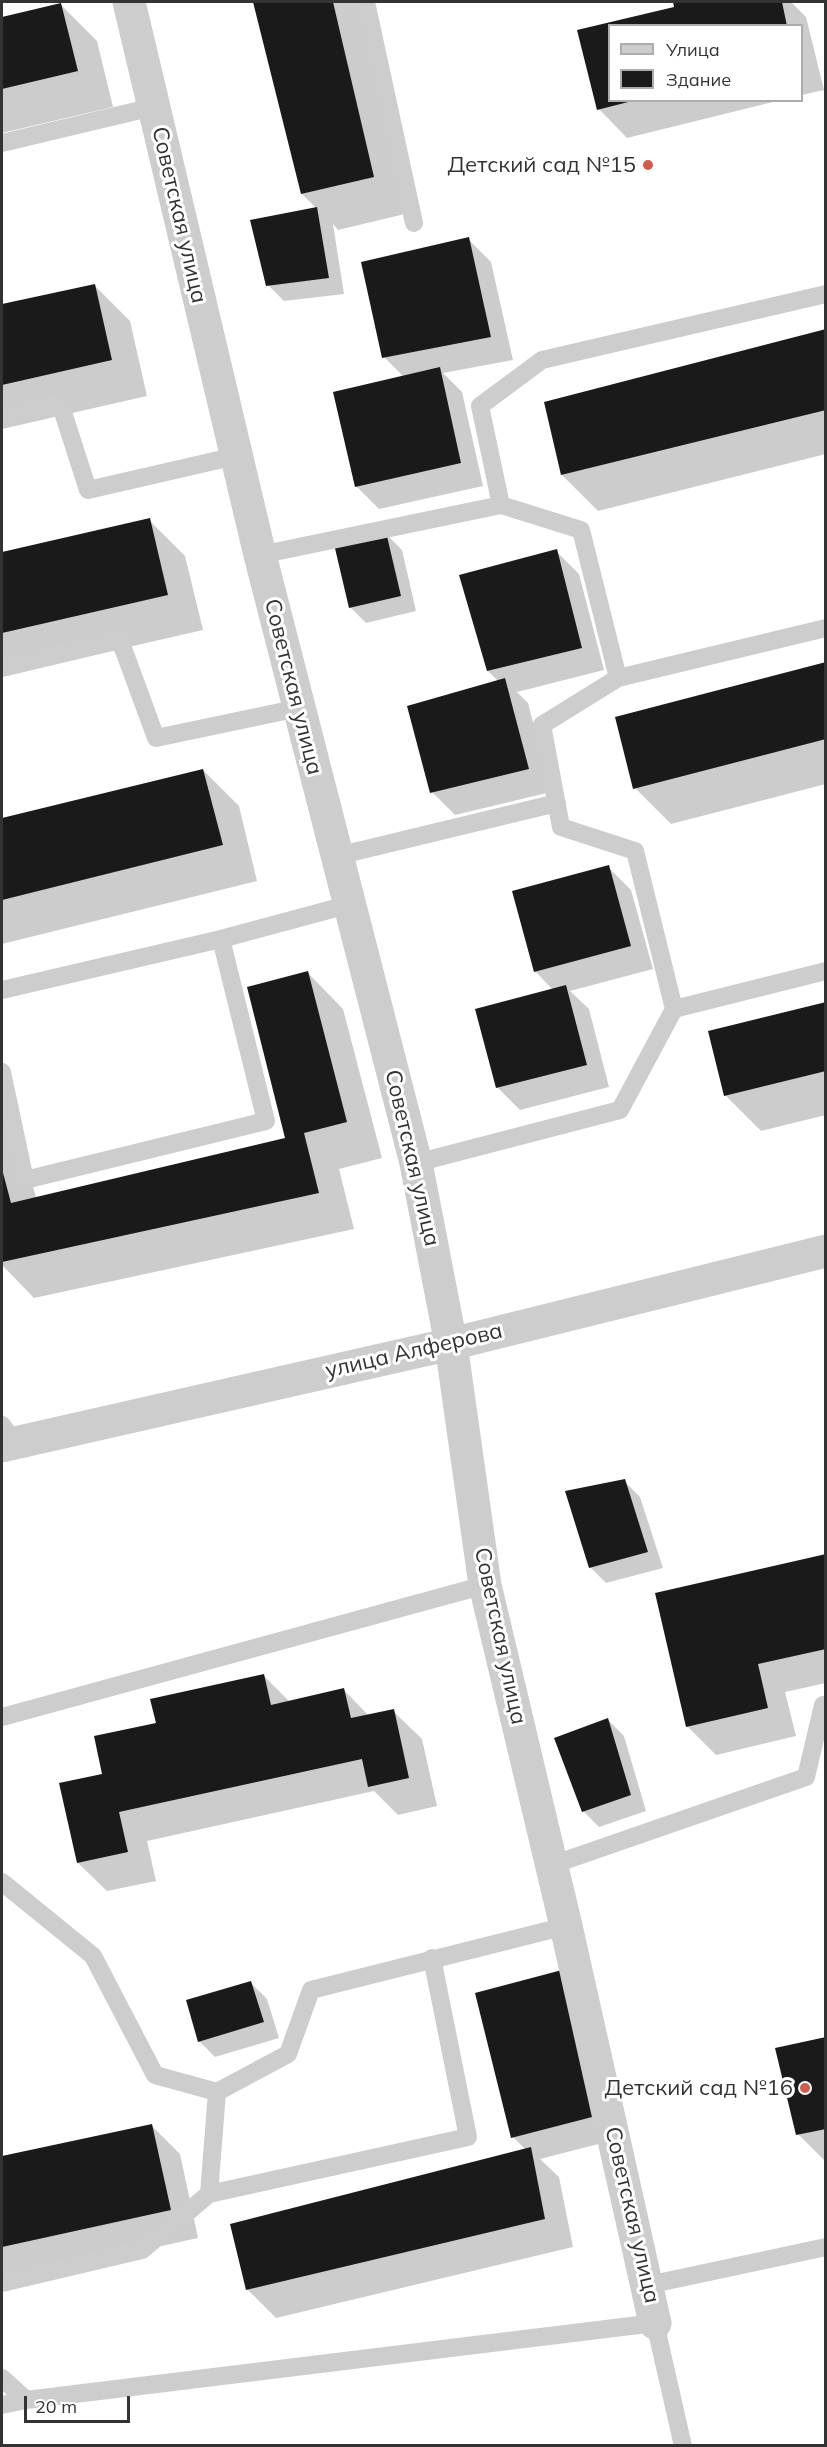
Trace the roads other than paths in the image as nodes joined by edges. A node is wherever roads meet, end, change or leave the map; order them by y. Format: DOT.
graph roads {
  1 [pos="129,2"];
  2 [pos="366,2"];
  3 [pos="153,107"];
  4 [pos="2,143"];
  5 [pos="414,223"];
  6 [pos="825,294"];
  7 [pos="2,417"];
  8 [pos="236,456"];
  9 [pos="501,504"];
  10 [pos="260,555"];
  11 [pos="825,628"];
  12 [pos="2,668"];
  13 [pos="618,678"];
  14 [pos="299,708"];
  15 [pos="557,803"];
  16 [pos="337,856"];
  17 [pos="351,904"];
  18 [pos="221,939"];
  19 [pos="825,971"];
  20 [pos="2,990"];
  21 [pos="674,1009"];
  22 [pos="2,1072"];
  23 [pos="416,1163"];
  24 [pos="825,1251"];
  25 [pos="451,1344"];
  26 [pos="6,1438"];
  27 [pos="485,1586"];
  28 [pos="825,1705"];
  29 [pos="2,1717"];
  30 [pos="552,1865"];
  31 [pos="2,1882"];
  32 [pos="566,1926"];
  33 [pos="432,1958"];
  34 [pos="217,2092"];
  35 [pos="208,2194"];
  36 [pos="825,2247"];
  37 [pos="2,2283"];
  38 [pos="648,2285"];
  39 [pos="656,2323"];
  40 [pos="2,2378"];
  41 [pos="26,2400"];
  42 [pos="2,2405"];
  43 [pos="683,2445"];
  1 -- 3 [label="street, Советская улица"];
  2 -- 5 [label="lane"];
  3 -- 4 [label="lane"];
  3 -- 8 [label="street, Советская улица"];
  6 -- 9 [label="lane"];
  7 -- 8 [label="lane"];
  8 -- 10 [label="street, Советская улица"];
  9 -- 10 [label="lane"];
  9 -- 13 [label="lane"];
  10 -- 14 [label="street, Советская улица"];
  11 -- 13 [label="lane"];
  12 -- 14 [label="lane"];
  13 -- 15 [label="lane"];
  14 -- 16 [label="street, Советская улица"];
  15 -- 16 [label="lane"];
  15 -- 21 [label="lane"];
  16 -- 17 [label="street, Советская улица"];
  17 -- 18 [label="lane"];
  17 -- 23 [label="street, Советская улица"];
  18 -- 20 [label="lane"];
  18 -- 22 [label="lane"];
  19 -- 21 [label="lane"];
  21 -- 23 [label="lane"];
  23 -- 25 [label="street, Советская улица"];
  24 -- 25 [label="street, улица Алферова"];
  25 -- 26 [label="street, улица Алферова"];
  25 -- 27 [label="street, Советская улица"];
  27 -- 29 [label="lane"];
  27 -- 30 [label="street, Советская улица"];
  28 -- 30 [label="lane"];
  30 -- 32 [label="street, Советская улица"];
  31 -- 34 [label="lane"];
  32 -- 33 [label="lane"];
  32 -- 38 [label="street, Советская улица"];
  33 -- 34 [label="lane"];
  33 -- 35 [label="lane"];
  34 -- 35 [label="lane"];
  35 -- 37 [label="lane"];
  36 -- 38 [label="lane"];
  38 -- 39 [label="street, Советская улица"];
  39 -- 41 [label="lane"];
  39 -- 43 [label="lane"];
  40 -- 41 [label="lane"];
  41 -- 42 [label="lane"];
}
